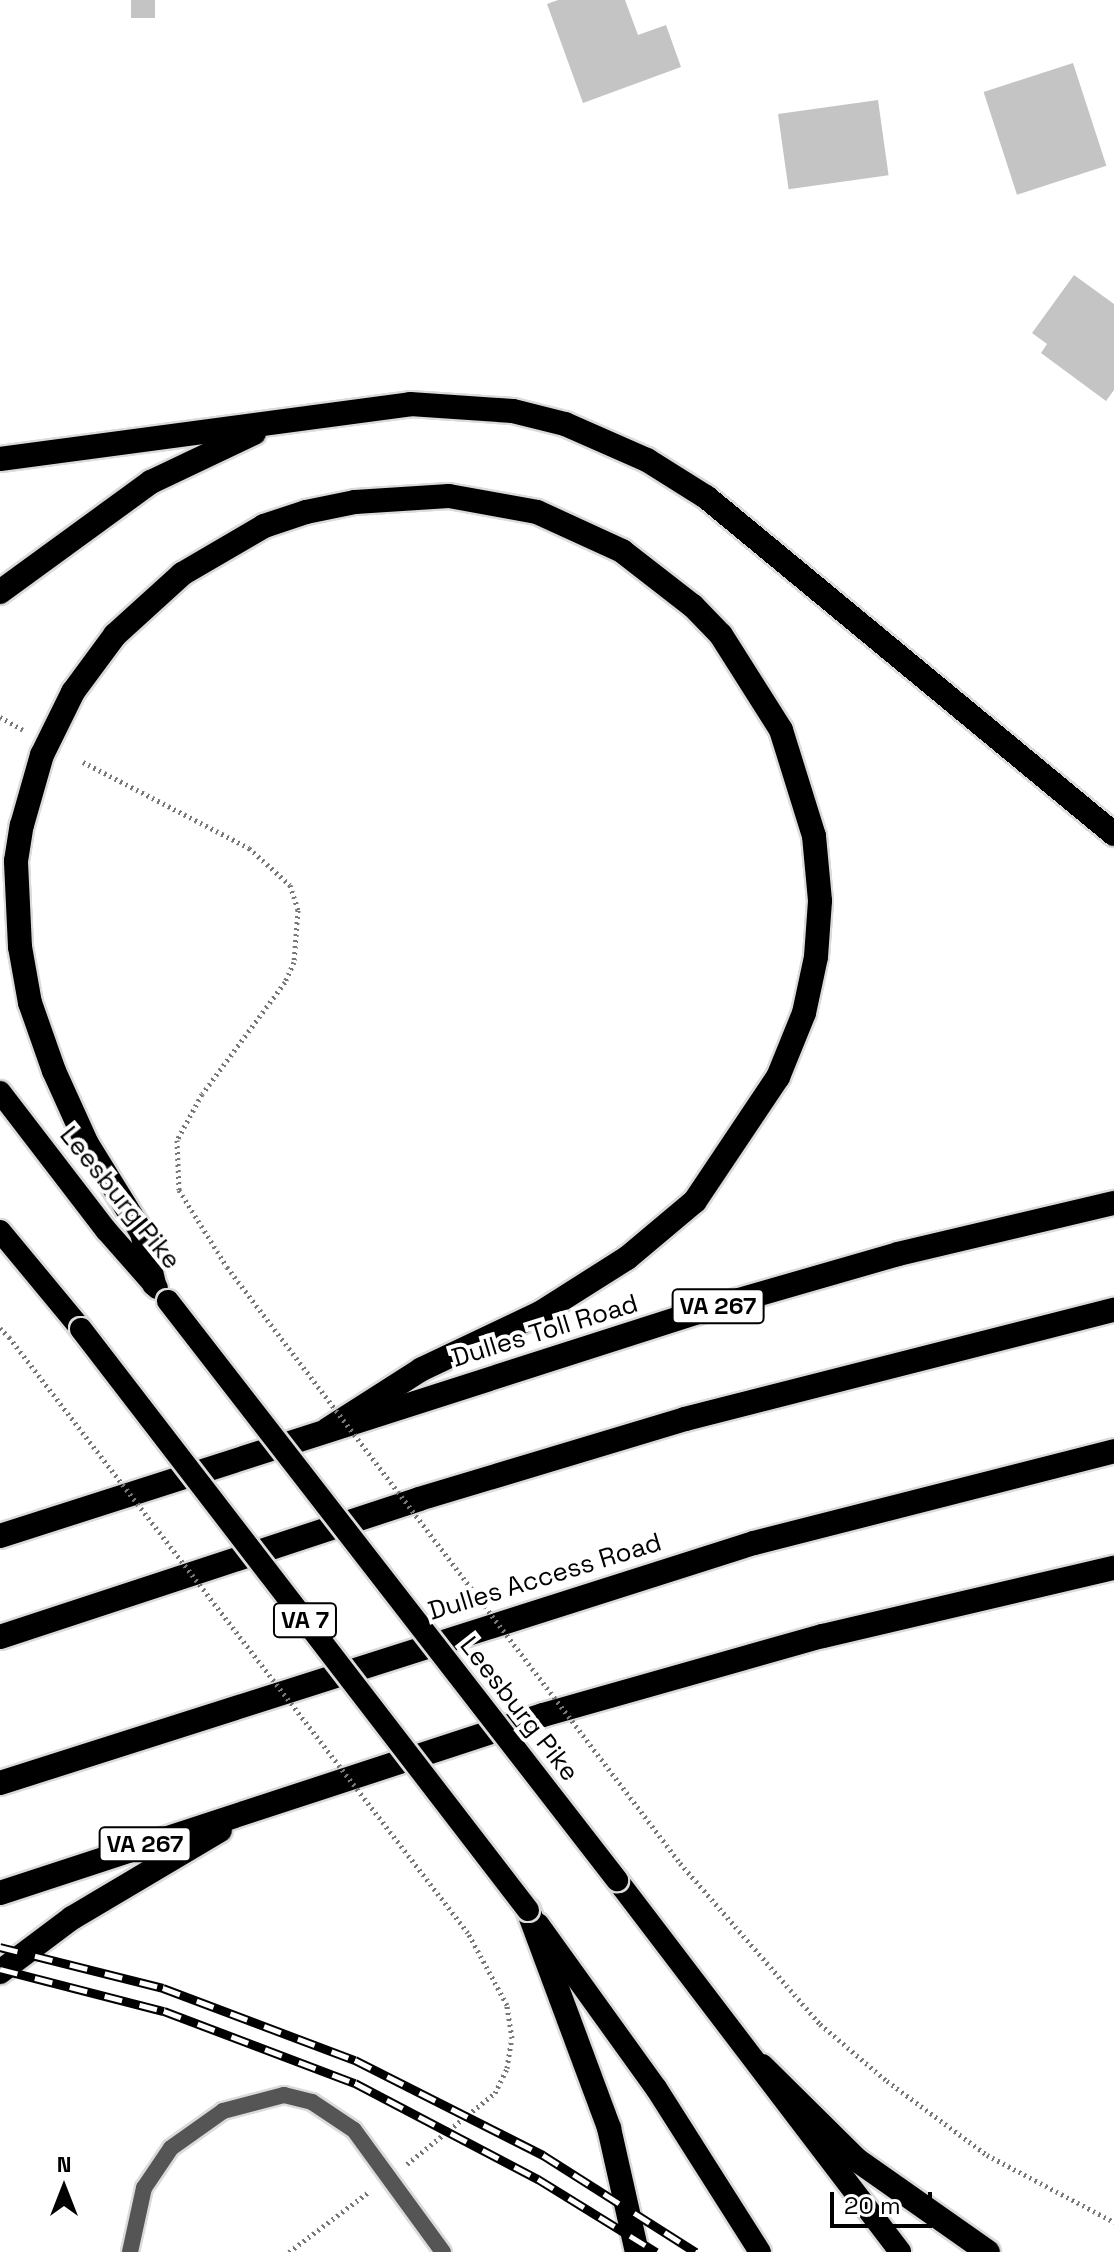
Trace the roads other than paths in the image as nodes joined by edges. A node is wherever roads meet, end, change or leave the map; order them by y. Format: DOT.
graph roads {
  1 [pos="302,417"];
  2 [pos="0,459"];
  3 [pos="0,592"];
  4 [pos="1114,834"];
  5 [pos="0,1092"];
  6 [pos="1114,1203"];
  7 [pos="0,1231"];
  8 [pos="154,1284"];
  9 [pos="1114,1310"];
  10 [pos="328,1429"];
  11 [pos="1114,1451"];
  12 [pos="0,1536"];
  13 [pos="1114,1568"];
  14 [pos="1114,1577"];
  15 [pos="1018,1588"];
  16 [pos="0,1637"];
  17 [pos="0,1783"];
  18 [pos="290,1797"];
  19 [pos="0,1893"];
  20 [pos="528,1910"];
  21 [pos="0,1972"];
  22 [pos="762,2066"];
  23 [pos="130,2252"];
  24 [pos="443,2252"];
  25 [pos="637,2252"];
  26 [pos="760,2252"];
  27 [pos="900,2252"];
  28 [pos="988,2252"];
  1 -- 2 [label="highway"];
  1 -- 3 [label="highway"];
  1 -- 4 [label="highway"];
  5 -- 8 [label="highway, Leesburg Pike"];
  6 -- 10 [label="highway, Dulles Toll Road / VA 267"];
  7 -- 20 [label="highway, VA 7, bridge"];
  8 -- 10 [label="highway"];
  8 -- 22 [label="highway, Leesburg Pike, bridge"];
  9 -- 16 [label="highway"];
  10 -- 12 [label="highway, Dulles Toll Road / VA 267"];
  11 -- 17 [label="highway, Dulles Access Road"];
  13 -- 15 [label="highway, VA 267"];
  14 -- 15 [label="highway"];
  15 -- 18 [label="highway, VA 267"];
  18 -- 19 [label="highway, VA 267"];
  18 -- 21 [label="highway"];
  20 -- 25 [label="highway"];
  20 -- 26 [label="highway, VA 7"];
  22 -- 27 [label="highway, Leesburg Pike"];
  22 -- 28 [label="highway"];
  23 -- 24 [label="lane"];
}
